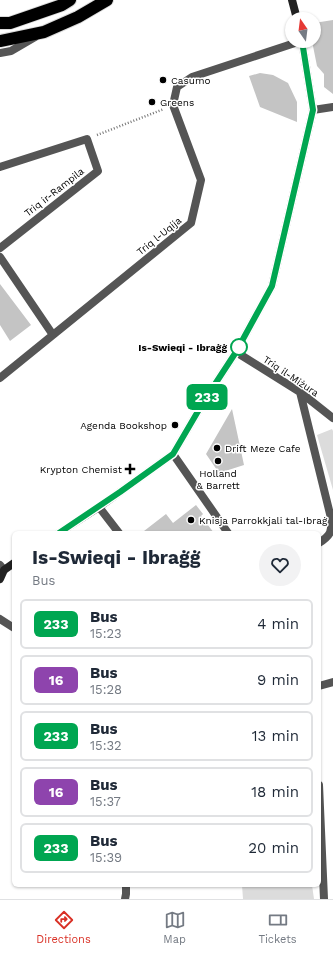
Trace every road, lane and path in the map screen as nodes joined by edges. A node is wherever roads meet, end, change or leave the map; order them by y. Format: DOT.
graph roads {
  1 [pos="70,0"];
  2 [pos="107,0"];
  3 [pos="292,0"];
  4 [pos="295,12"];
  5 [pos="0,23"];
  6 [pos="44,32"];
  7 [pos="0,41"];
  8 [pos="285,47"];
  9 [pos="303,48"];
  10 [pos="0,53"];
  11 [pos="173,105"];
  12 [pos="333,107"];
  13 [pos="313,110"];
  14 [pos="87,139"];
  15 [pos="0,167"];
  16 [pos="0,248"];
  17 [pos="0,257"];
  18 [pos="53,335"];
  19 [pos="236,352"];
  20 [pos="0,378"];
  21 [pos="300,392"];
  22 [pos="333,418"];
  23 [pos="173,454"];
  24 [pos="99,507"];
  25 [pos="62,531"];
  26 [pos="117,531"];
  27 [pos="227,531"];
  28 [pos="321,542"];
  29 [pos="12,564"];
  30 [pos="2,567"];
  31 [pos="0,579"];
  32 [pos="0,619"];
  33 [pos="12,627"];
  34 [pos="333,682"];
  35 [pos="321,685"];
  36 [pos="321,831"];
  37 [pos="126,887"];
  38 [pos="124,899"];
  39 [pos="324,899"];
  1 -- 5 [label="highway"];
  2 -- 6 [label="highway"];
  3 -- 4 [label="main road"];
  6 -- 7 [label="highway"];
  6 -- 10 [label="street"];
  8 -- 11 [label="street"];
  9 -- 13 [label="main road"];
  11 -- 14 [label="path"];
  11 -- 18 [label="street, Triq l-Uqija"];
  12 -- 13 [label="street"];
  13 -- 19 [label="main road"];
  14 -- 15 [label="street"];
  14 -- 16 [label="street, Triq ir-Rampila"];
  17 -- 18 [label="street"];
  18 -- 20 [label="street, Triq l-Uqija"];
  19 -- 21 [label="street, Triq il-Miżura"];
  19 -- 23 [label="main road"];
  21 -- 22 [label="street, Triq il-Miżura"];
  21 -- 28 [label="street"];
  23 -- 24 [label="main road"];
  23 -- 27 [label="street"];
  24 -- 25 [label="main road"];
  24 -- 26 [label="street"];
  29 -- 30 [label="main road"];
  30 -- 31 [label="main road"];
  32 -- 33 [label="street"];
  34 -- 35 [label="street"];
  36 -- 39 [label="street"];
  37 -- 38 [label="street"];
}
